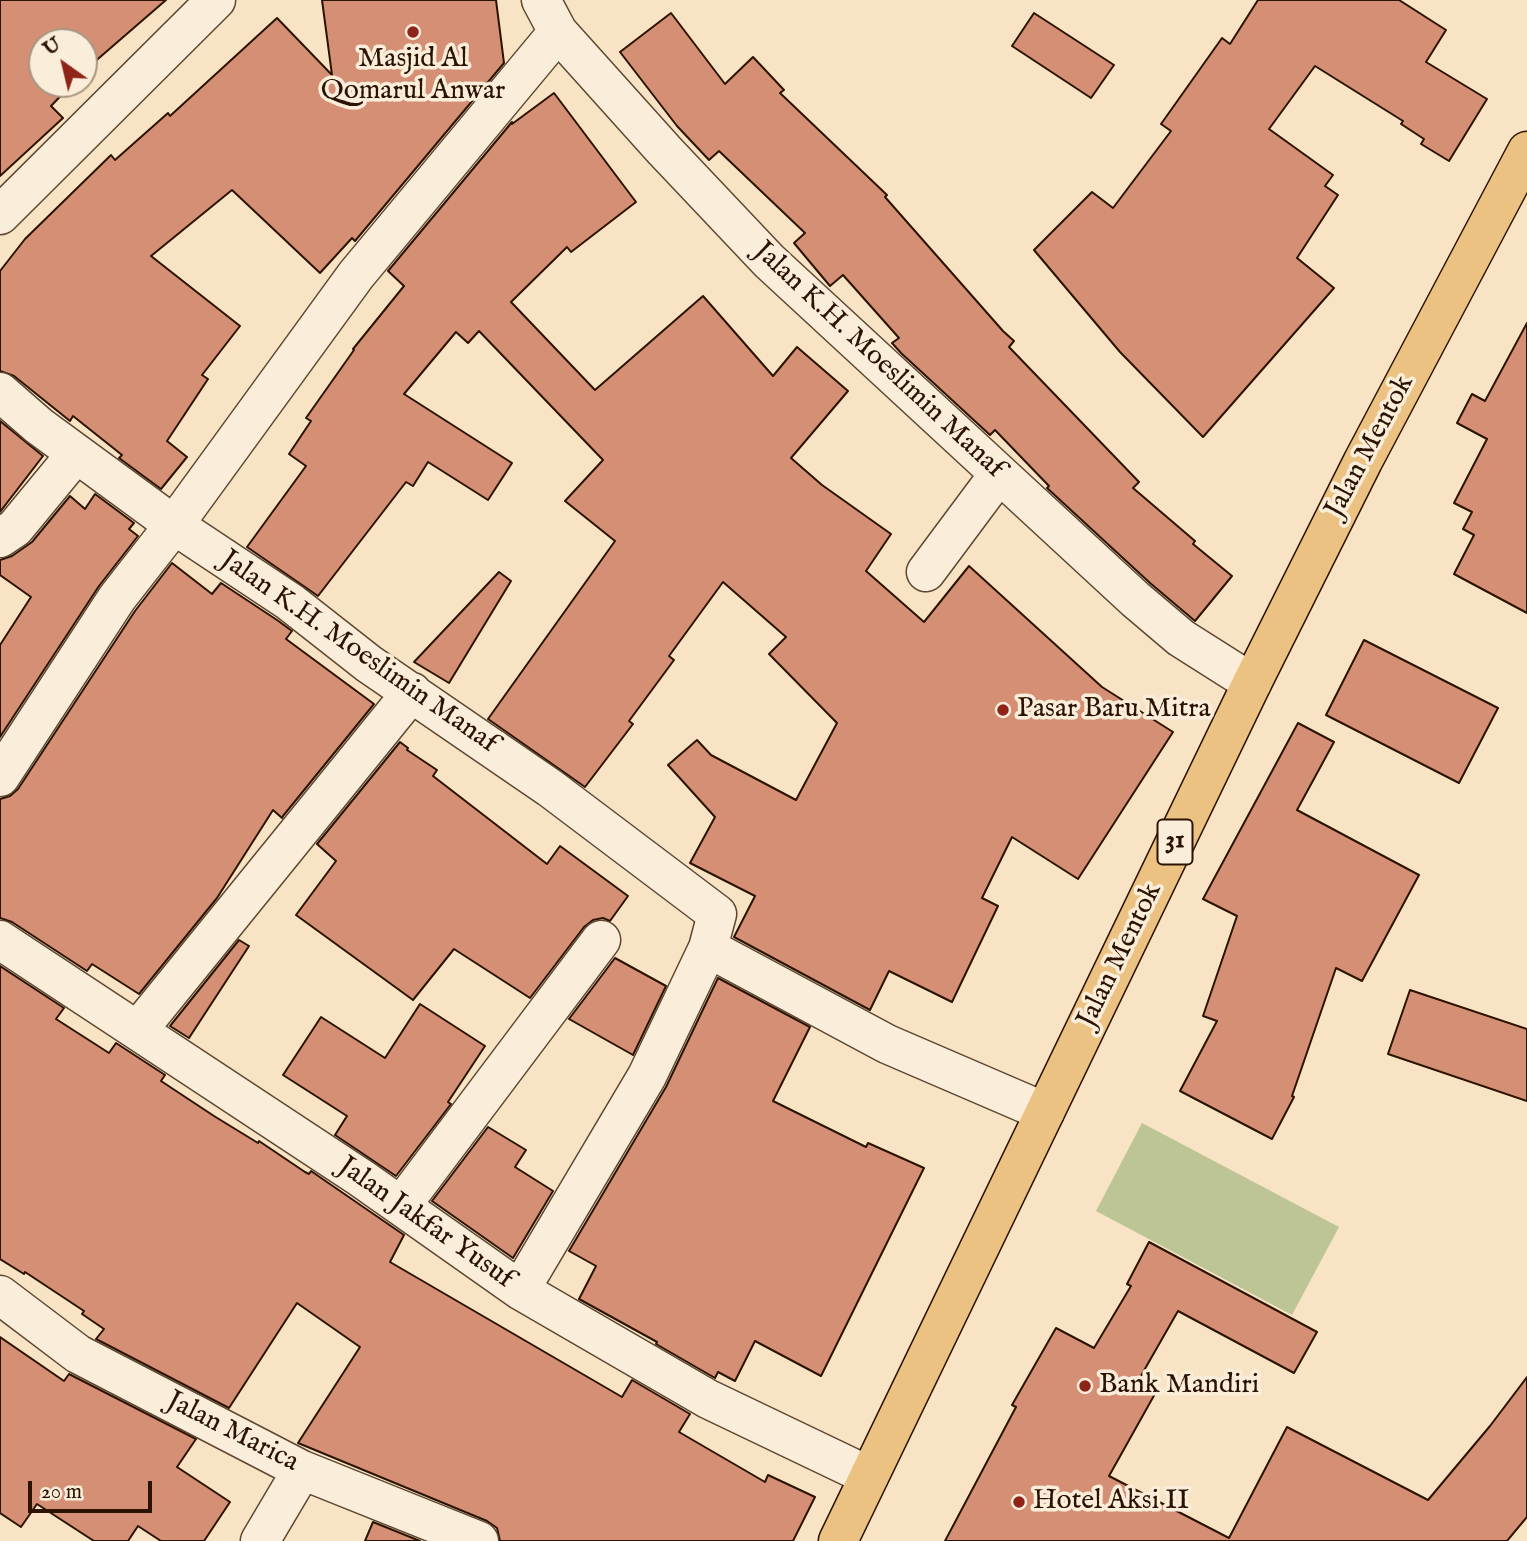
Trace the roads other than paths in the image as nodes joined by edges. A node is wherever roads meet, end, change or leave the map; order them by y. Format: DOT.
graph roads {
  1 [pos="216,0"];
  2 [pos="550,16"];
  3 [pos="1527,151"];
  4 [pos="0,215"];
  5 [pos="0,392"];
  6 [pos="76,454"];
  7 [pos="999,474"];
  8 [pos="174,525"];
  9 [pos="0,538"];
  10 [pos="926,572"];
  11 [pos="1252,683"];
  12 [pos="412,692"];
  13 [pos="0,777"];
  14 [pos="713,931"];
  15 [pos="0,940"];
  16 [pos="601,940"];
  17 [pos="138,1030"];
  18 [pos="1045,1112"];
  19 [pos="401,1206"];
  20 [pos="520,1290"];
  21 [pos="0,1295"];
  22 [pos="302,1470"];
  23 [pos="869,1476"];
  24 [pos="260,1541"];
  25 [pos="479,1541"];
  26 [pos="838,1541"];
  1 -- 4 [label="street"];
  2 -- 7 [label="street, Jalan K.H. Moeslimin Manaf"];
  2 -- 8 [label="street"];
  3 -- 11 [label="highway, Jalan Mentok / 31"];
  5 -- 6 [label="street, Jalan K.H. Moeslimin Manaf"];
  6 -- 8 [label="street, Jalan K.H. Moeslimin Manaf"];
  6 -- 9 [label="street"];
  7 -- 10 [label="street"];
  7 -- 11 [label="street, Jalan K.H. Moeslimin Manaf"];
  8 -- 12 [label="street, Jalan K.H. Moeslimin Manaf"];
  8 -- 13 [label="street"];
  11 -- 18 [label="highway, Jalan Mentok / 31"];
  12 -- 14 [label="street, Jalan K.H. Moeslimin Manaf"];
  12 -- 17 [label="street"];
  14 -- 18 [label="street, Jalan K.H. Moeslimin Manaf"];
  14 -- 20 [label="street"];
  15 -- 17 [label="street, Jalan Jakfar Yusuf"];
  16 -- 19 [label="street"];
  17 -- 19 [label="street, Jalan Jakfar Yusuf"];
  18 -- 23 [label="highway, Jalan Mentok / 31"];
  19 -- 20 [label="street, Jalan Jakfar Yusuf"];
  20 -- 23 [label="street, Jalan Jakfar Yusuf"];
  21 -- 22 [label="street, Jalan Marica"];
  22 -- 24 [label="street"];
  22 -- 25 [label="street, Jalan Marica"];
  23 -- 26 [label="highway, Jalan Mentok / 31"];
}
